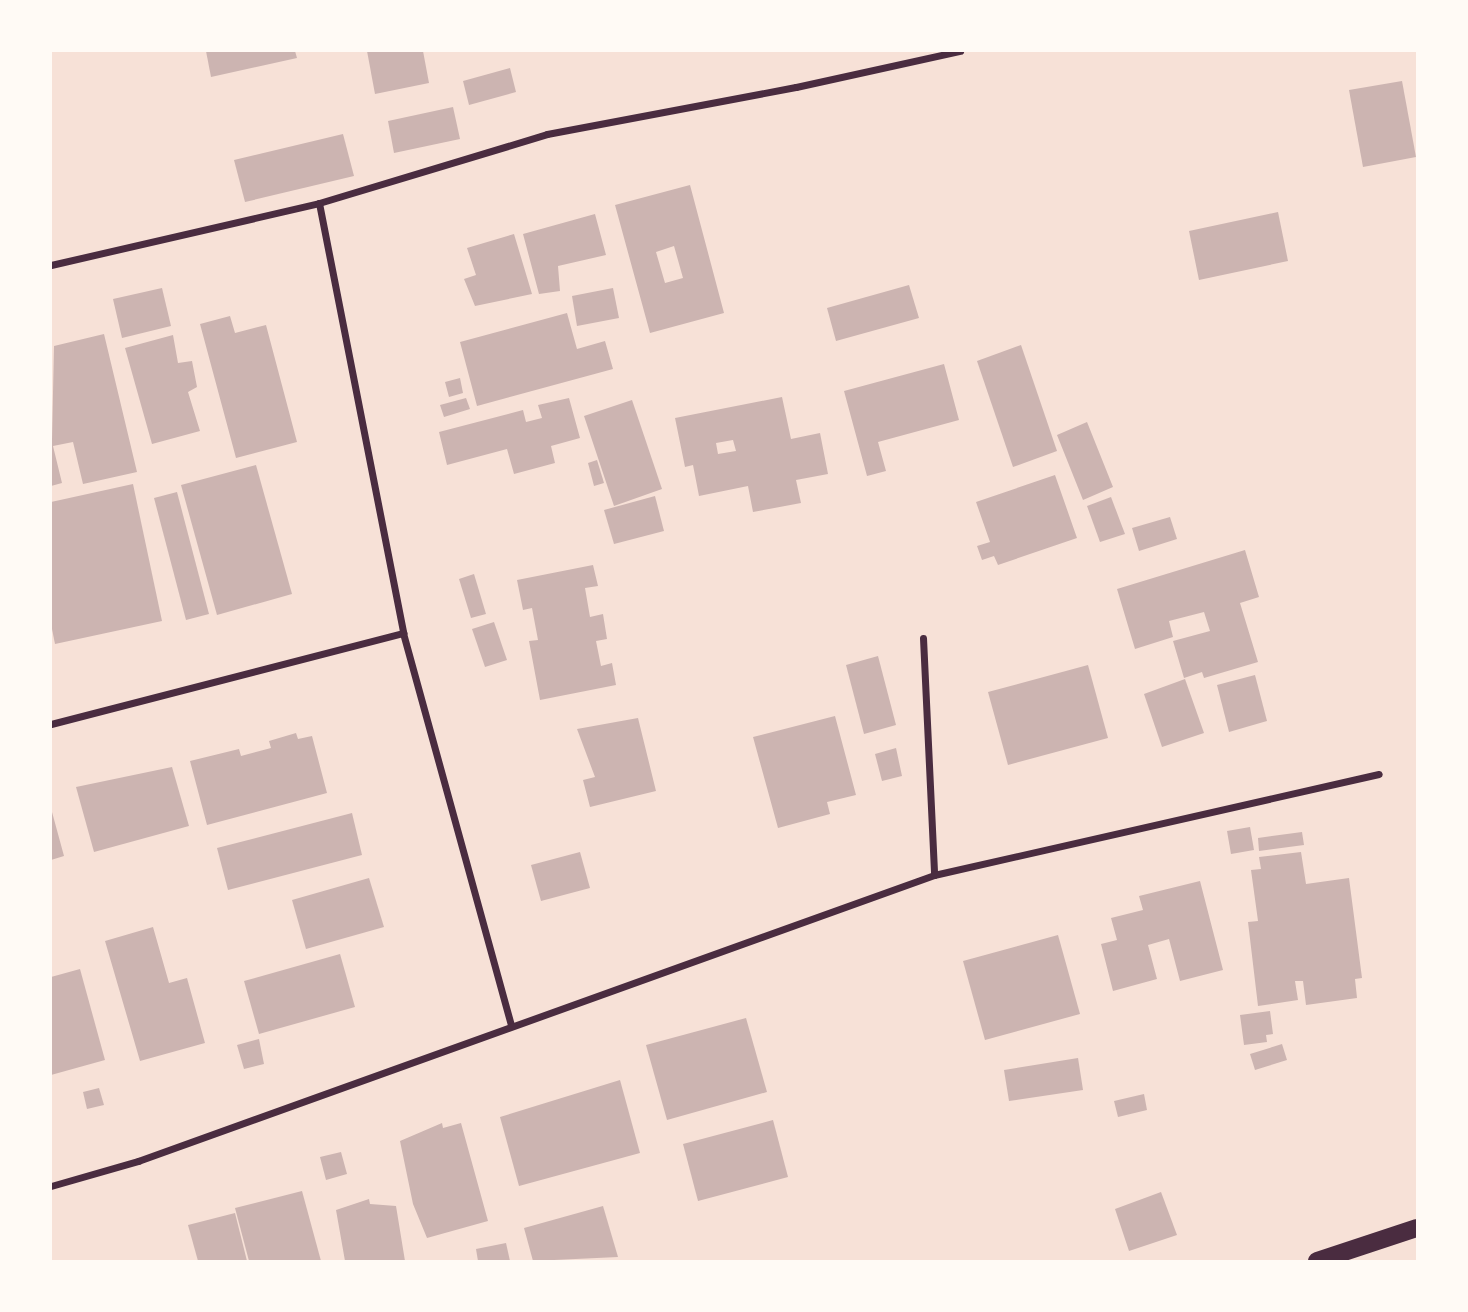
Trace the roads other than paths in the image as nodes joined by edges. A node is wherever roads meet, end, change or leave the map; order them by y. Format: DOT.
graph roads {
  1 [pos="960,51"];
  2 [pos="319,203"];
  3 [pos="51,265"];
  4 [pos="403,633"];
  5 [pos="923,638"];
  6 [pos="51,724"];
  7 [pos="1379,774"];
  8 [pos="934,875"];
  9 [pos="511,1024"];
  10 [pos="51,1186"];
  11 [pos="1417,1228"];
  12 [pos="1317,1261"];
  1 -- 2 [label="street"];
  2 -- 3 [label="street"];
  2 -- 4 [label="street"];
  4 -- 6 [label="street"];
  4 -- 9 [label="street"];
  5 -- 8 [label="street"];
  7 -- 8 [label="street"];
  8 -- 9 [label="street"];
  9 -- 10 [label="street"];
  11 -- 12 [label="main road"];
}
